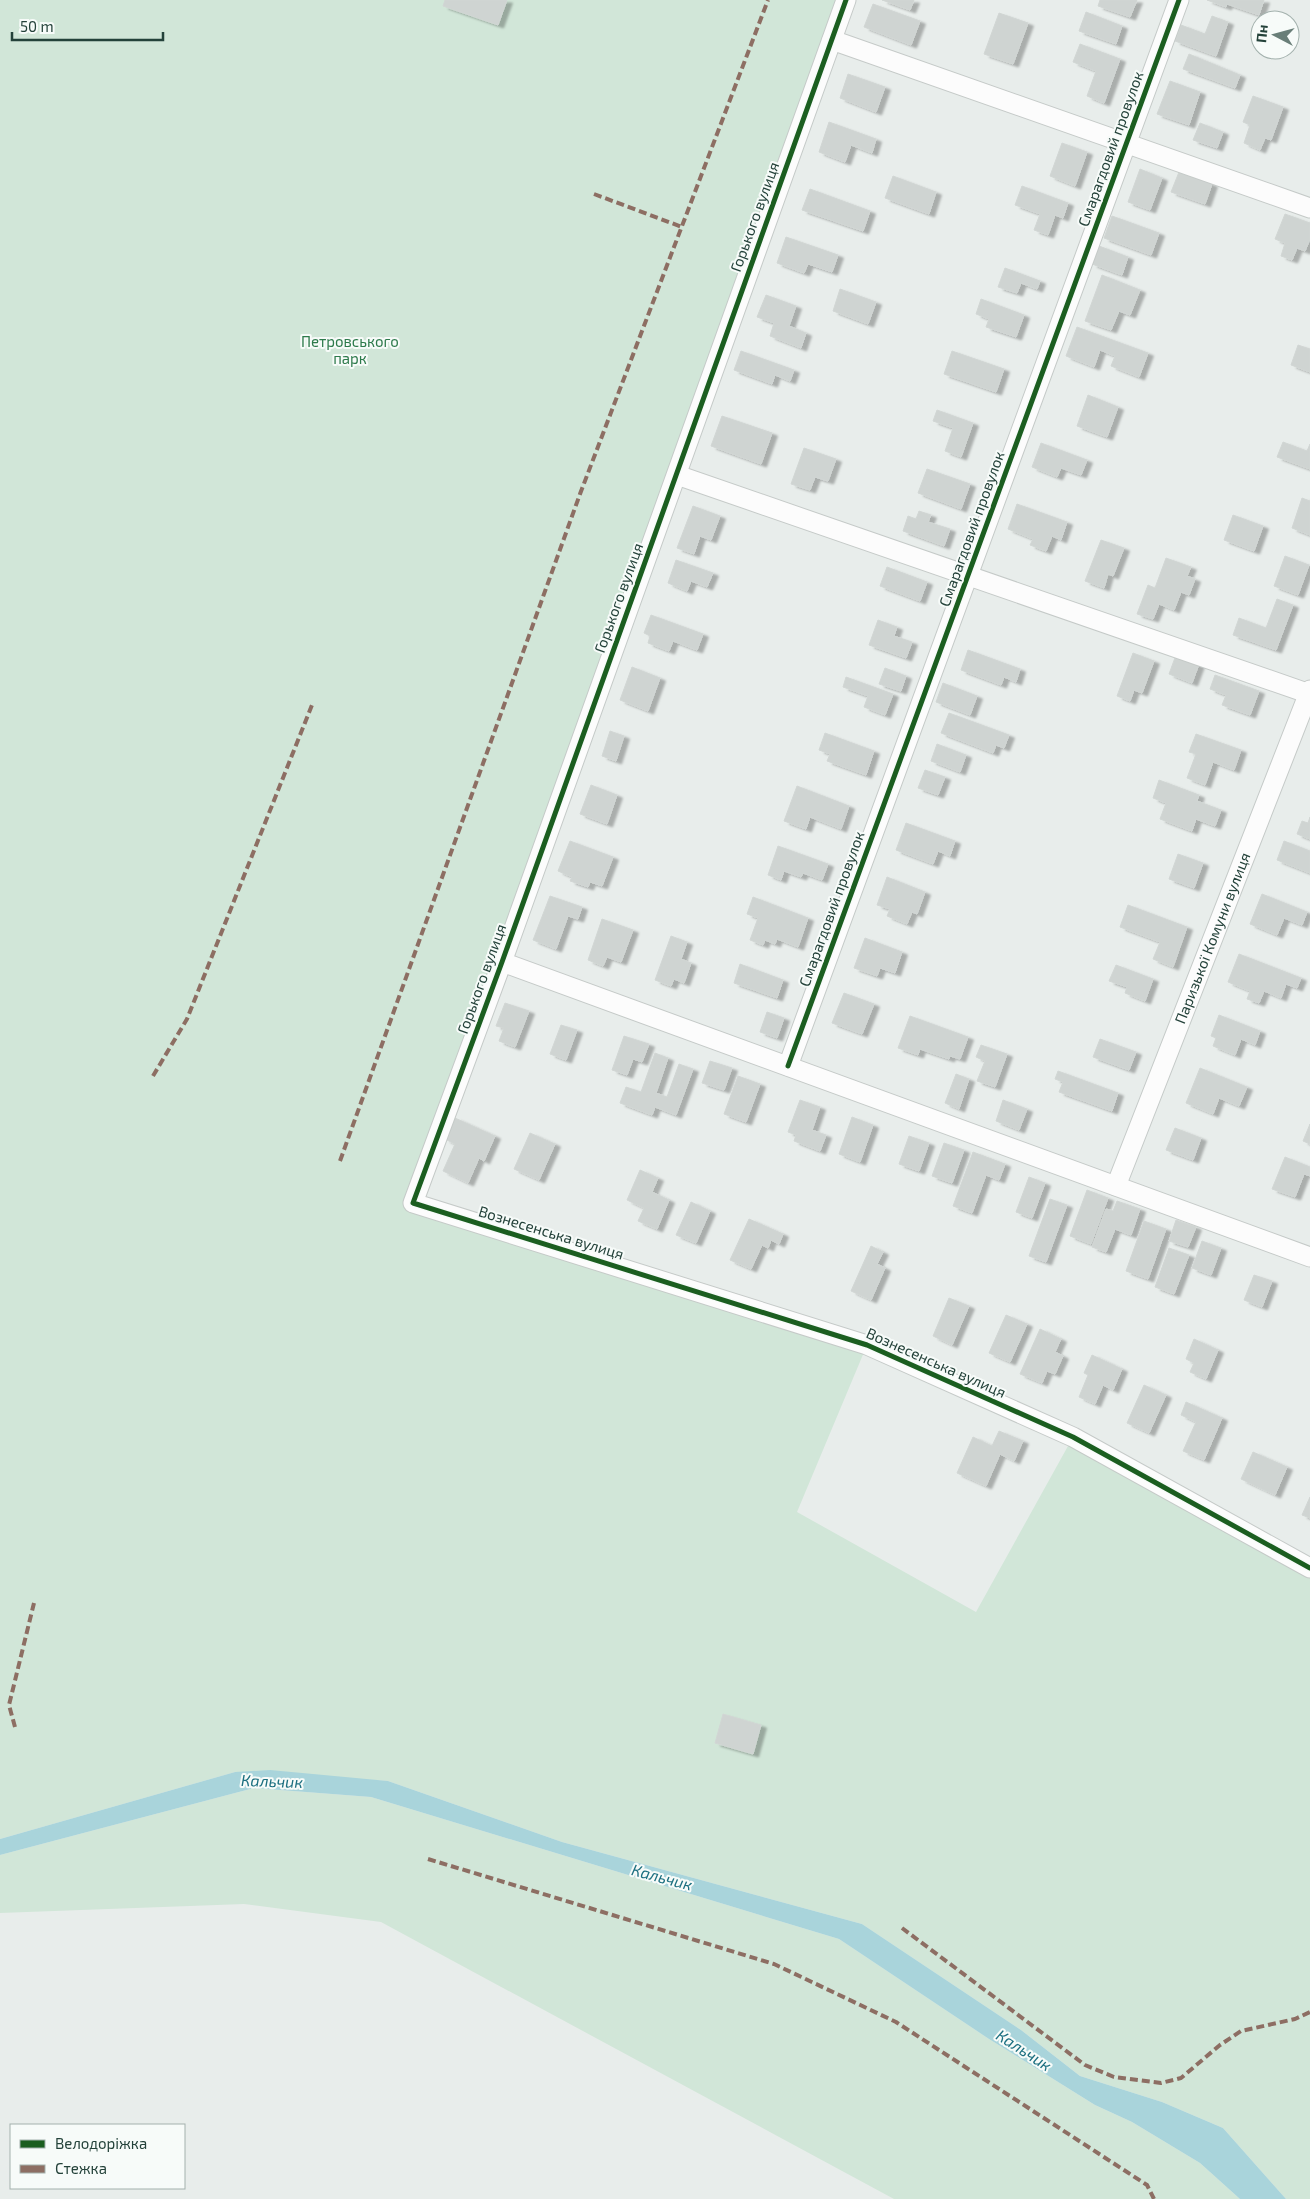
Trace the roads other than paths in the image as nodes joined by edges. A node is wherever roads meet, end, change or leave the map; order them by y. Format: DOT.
graph roads {
  1 [pos="846,0"];
  2 [pos="1179,0"];
  3 [pos="832,40"];
  4 [pos="1127,143"];
  5 [pos="1310,208"];
  6 [pos="676,475"];
  7 [pos="968,576"];
  8 [pos="1310,693"];
  9 [pos="502,962"];
  10 [pos="788,1066"];
  11 [pos="1116,1186"];
  12 [pos="413,1203"];
  13 [pos="1310,1257"];
  14 [pos="1310,1568"];
  1 -- 3 [label="street, Горького вулиця"];
  2 -- 4 [label="street, Смарагдовий провулок"];
  3 -- 4 [label="street"];
  3 -- 6 [label="street, Горького вулиця"];
  4 -- 5 [label="street"];
  4 -- 7 [label="street, Смарагдовий провулок"];
  6 -- 7 [label="street"];
  6 -- 9 [label="street, Горького вулиця"];
  7 -- 8 [label="street"];
  7 -- 10 [label="street, Смарагдовий провулок"];
  8 -- 11 [label="street, Паризької Комуни вулиця"];
  9 -- 10 [label="street"];
  9 -- 12 [label="street, Горького вулиця"];
  10 -- 11 [label="street"];
  11 -- 13 [label="street"];
  12 -- 14 [label="street, Вознесенська вулиця"];
}
